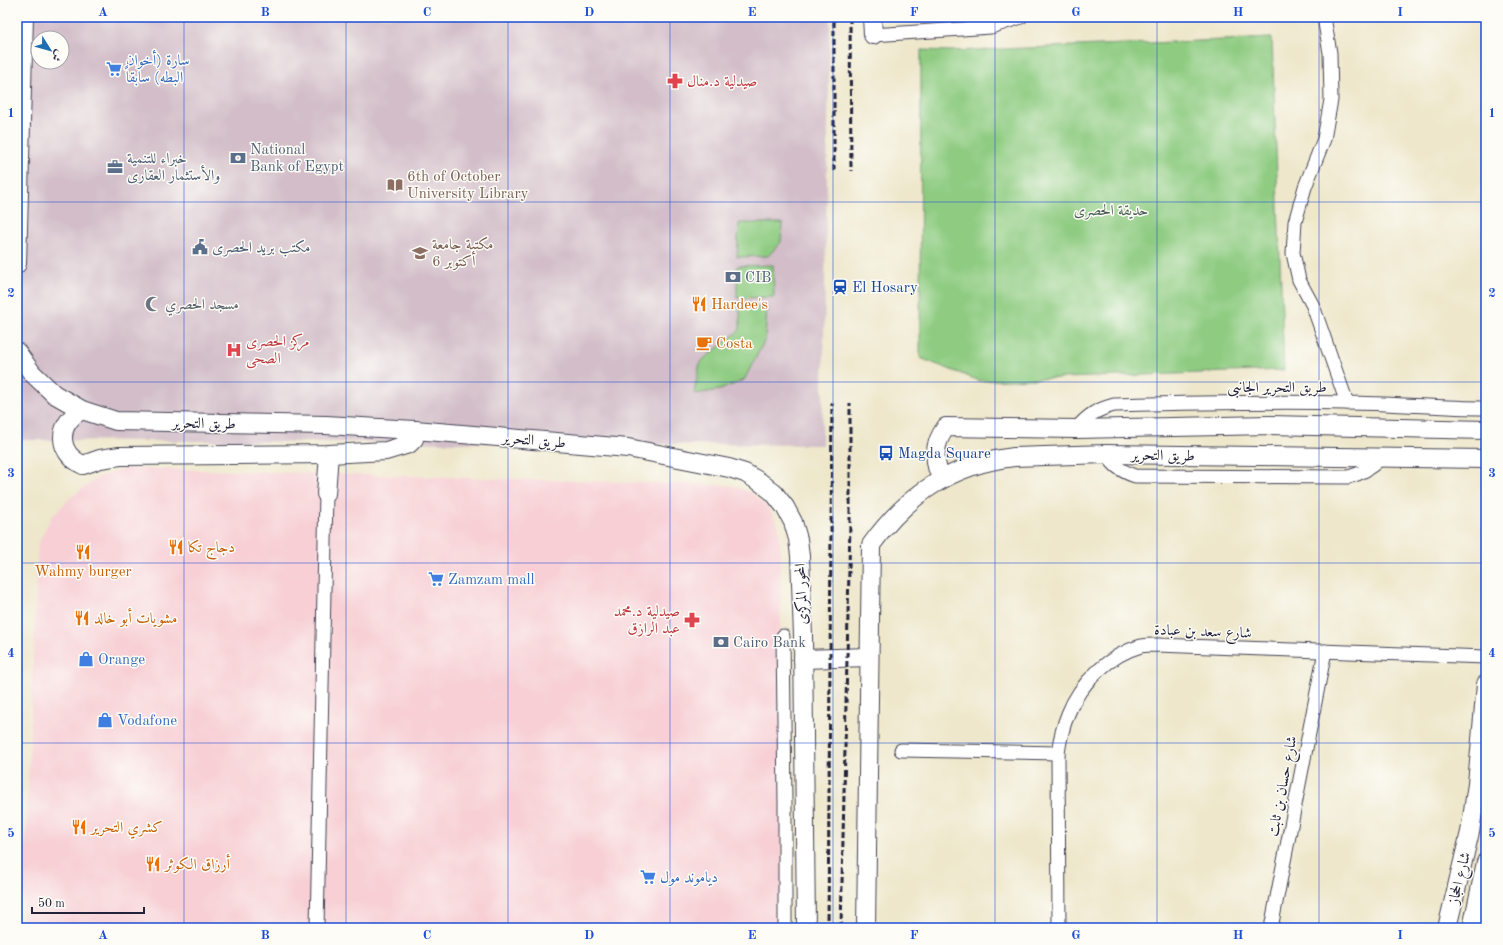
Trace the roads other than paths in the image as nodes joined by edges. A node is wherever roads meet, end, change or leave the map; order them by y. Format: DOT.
graph roads {
  1 [pos="24,17"];
  2 [pos="872,17"];
  3 [pos="1021,17"];
  4 [pos="1324,17"];
  5 [pos="873,35"];
  6 [pos="17,264"];
  7 [pos="17,352"];
  8 [pos="1347,403"];
  9 [pos="1486,408"];
  10 [pos="82,410"];
  11 [pos="1076,429"];
  12 [pos="416,430"];
  13 [pos="1485,435"];
  14 [pos="628,448"];
  15 [pos="329,454"];
  16 [pos="1486,459"];
  17 [pos="942,479"];
  18 [pos="326,494"];
  19 [pos="783,636"];
  20 [pos="1325,651"];
  21 [pos="869,657"];
  22 [pos="1486,657"];
  23 [pos="803,659"];
  24 [pos="1486,684"];
  25 [pos="901,750"];
  26 [pos="1058,753"];
  27 [pos="1486,862"];
  28 [pos="317,928"];
  29 [pos="785,928"];
  30 [pos="806,928"];
  31 [pos="866,928"];
  32 [pos="1059,928"];
  33 [pos="1271,928"];
  34 [pos="1447,928"];
  35 [pos="1472,928"];
  1 -- 6 [label="main road"];
  2 -- 5 [label="main road"];
  3 -- 5 [label="street"];
  4 -- 8 [label="street"];
  7 -- 10 [label="main road, طريق التحرير"];
  8 -- 9 [label="street, طريق التحرير الجانبى"];
  8 -- 11 [label="street, طريق التحرير الجانبى"];
  10 -- 12 [label="main road, طريق التحرير"];
  10 -- 15 [label="main road"];
  11 -- 13 [label="main road, طريق التحرير"];
  11 -- 17 [label="main road, طريق التحرير"];
  12 -- 14 [label="main road, طريق التحرير"];
  12 -- 15 [label="main road"];
  14 -- 23 [label="main road, المحور المركزى"];
  15 -- 18 [label="main road"];
  16 -- 17 [label="main road, طريق التحرير"];
  17 -- 21 [label="main road, طريق التحرير"];
  18 -- 28 [label="street"];
  19 -- 29 [label="street"];
  20 -- 22 [label="street, شارع سعد بن عبادة"];
  20 -- 26 [label="street, شارع سعد بن عبادة"];
  20 -- 33 [label="street, شارع حسان بن ثابت"];
  21 -- 23 [label="main road"];
  21 -- 31 [label="main road"];
  23 -- 30 [label="main road, المحور المركزى"];
  24 -- 34 [label="main road, شارع الحجاز"];
  25 -- 26 [label="street"];
  26 -- 32 [label="street, شارع سعد بن عبادة"];
  27 -- 35 [label="main road, شارع الحجاز"];
}
